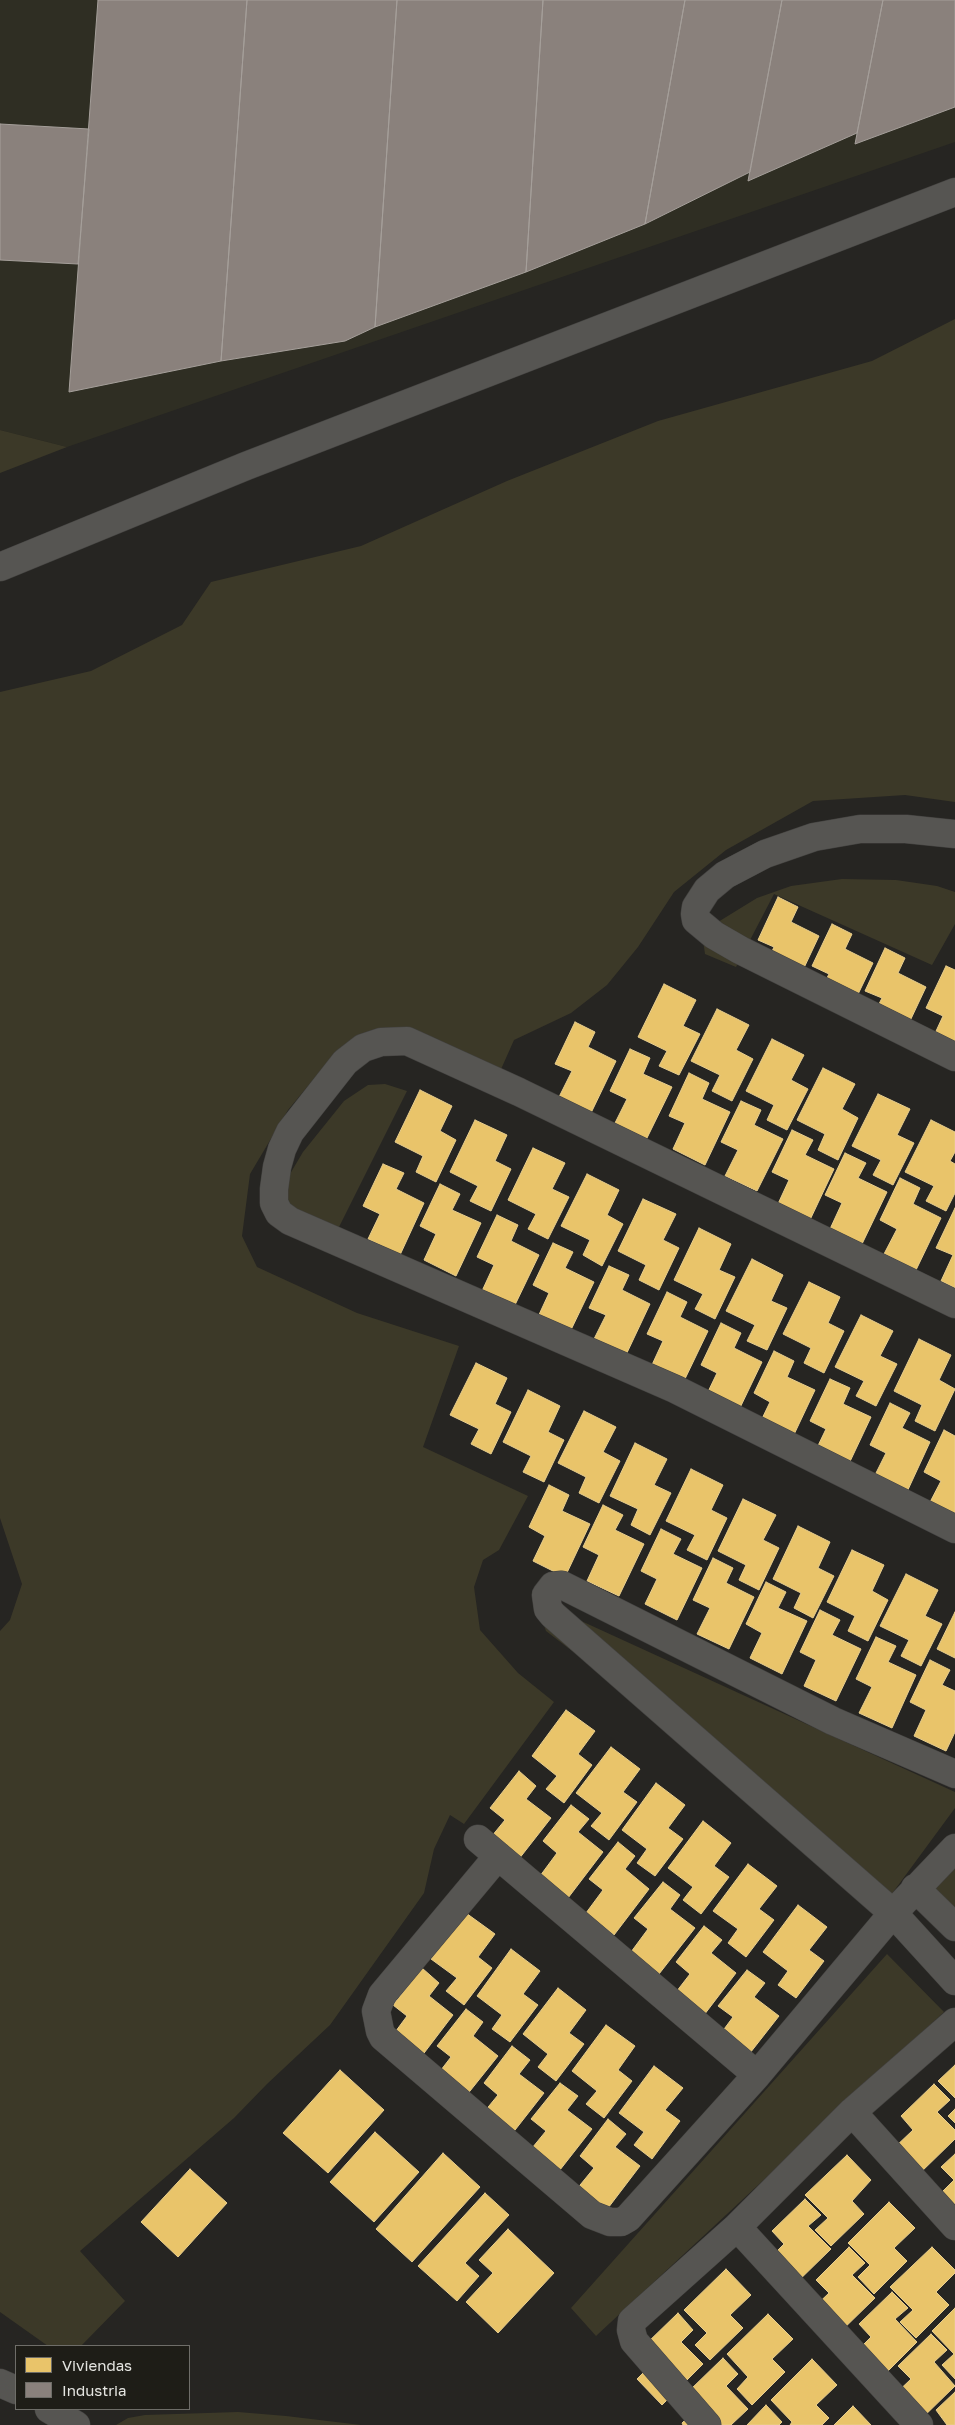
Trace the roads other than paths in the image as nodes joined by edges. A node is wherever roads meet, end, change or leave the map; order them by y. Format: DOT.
graph roads {
  1 [pos="955,192"];
  2 [pos="0,567"];
  3 [pos="955,834"];
  4 [pos="955,1057"];
  5 [pos="955,1304"];
  6 [pos="955,1529"];
  7 [pos="955,1774"];
  8 [pos="955,1848"];
  9 [pos="915,1888"];
  10 [pos="893,1913"];
  11 [pos="955,1927"];
  12 [pos="955,1981"];
  13 [pos="955,2022"];
  14 [pos="757,2075"];
  15 [pos="852,2112"];
  16 [pos="737,2226"];
  17 [pos="955,2226"];
  18 [pos="0,2383"];
  19 [pos="15,2390"];
  20 [pos="50,2410"];
  21 [pos="76,2425"];
  22 [pos="707,2425"];
  23 [pos="919,2425"];
  1 -- 2 [label="street"];
  3 -- 4 [label="street"];
  5 -- 6 [label="street"];
  7 -- 10 [label="street"];
  8 -- 9 [label="street"];
  9 -- 10 [label="street"];
  9 -- 11 [label="street"];
  10 -- 12 [label="street"];
  10 -- 14 [label="street"];
  13 -- 15 [label="street"];
  14 -- 14 [label="street"];
  15 -- 16 [label="street"];
  15 -- 17 [label="street"];
  16 -- 22 [label="street"];
  16 -- 23 [label="street"];
  18 -- 19 [label="street"];
  20 -- 21 [label="street"];
}
